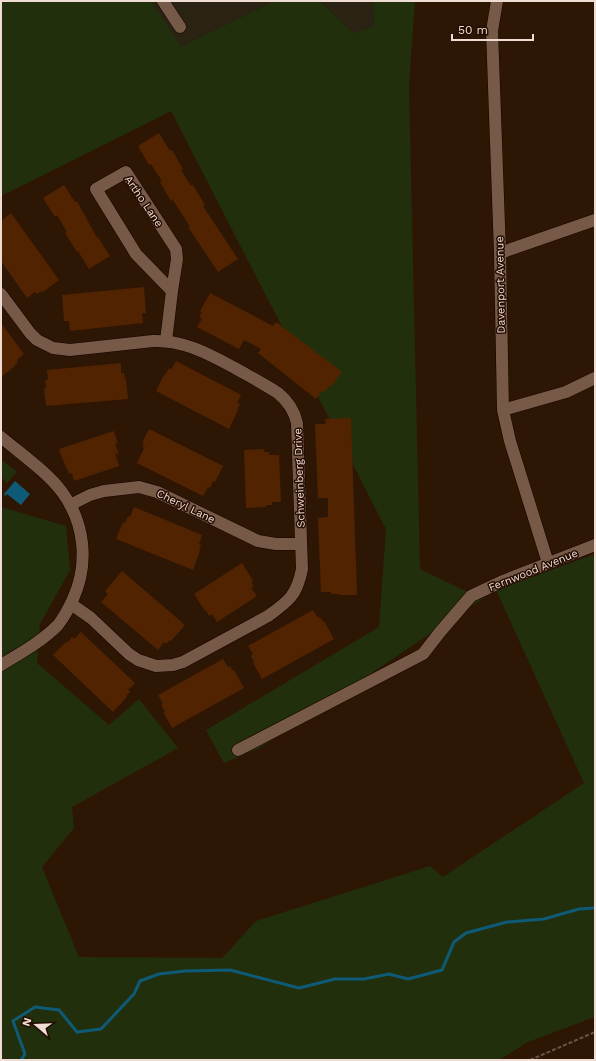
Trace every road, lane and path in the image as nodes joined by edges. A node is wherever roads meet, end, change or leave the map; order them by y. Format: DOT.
graph roads {
  1 [pos="163,1"];
  2 [pos="497,1"];
  3 [pos="180,27"];
  4 [pos="595,220"];
  5 [pos="500,253"];
  6 [pos="172,291"];
  7 [pos="1,294"];
  8 [pos="166,341"];
  9 [pos="595,378"];
  10 [pos="503,410"];
  11 [pos="1,437"];
  12 [pos="70,505"];
  13 [pos="301,544"];
  14 [pos="595,545"];
  15 [pos="548,563"];
  16 [pos="71,604"];
  17 [pos="1,665"];
  18 [pos="238,750"];
  19 [pos="595,1032"];
  20 [pos="530,1060"];
  1 -- 3 [label="street"];
  2 -- 5 [label="street, Davenport Avenue"];
  4 -- 5 [label="street"];
  5 -- 10 [label="street, Davenport Avenue"];
  6 -- 6 [label="street, Artho Lane"];
  6 -- 8 [label="street, Artho Lane"];
  7 -- 8 [label="street, Schweinberg Drive"];
  8 -- 13 [label="street, Schweinberg Drive"];
  9 -- 10 [label="street"];
  10 -- 15 [label="street, Davenport Avenue"];
  11 -- 12 [label="street"];
  12 -- 13 [label="street, Cheryl Lane"];
  12 -- 16 [label="street"];
  13 -- 16 [label="street, Schweinberg Drive"];
  14 -- 15 [label="street, Fernwood Avenue"];
  15 -- 18 [label="street, Fernwood Avenue"];
  16 -- 17 [label="street"];
  19 -- 20 [label="path"];
}
